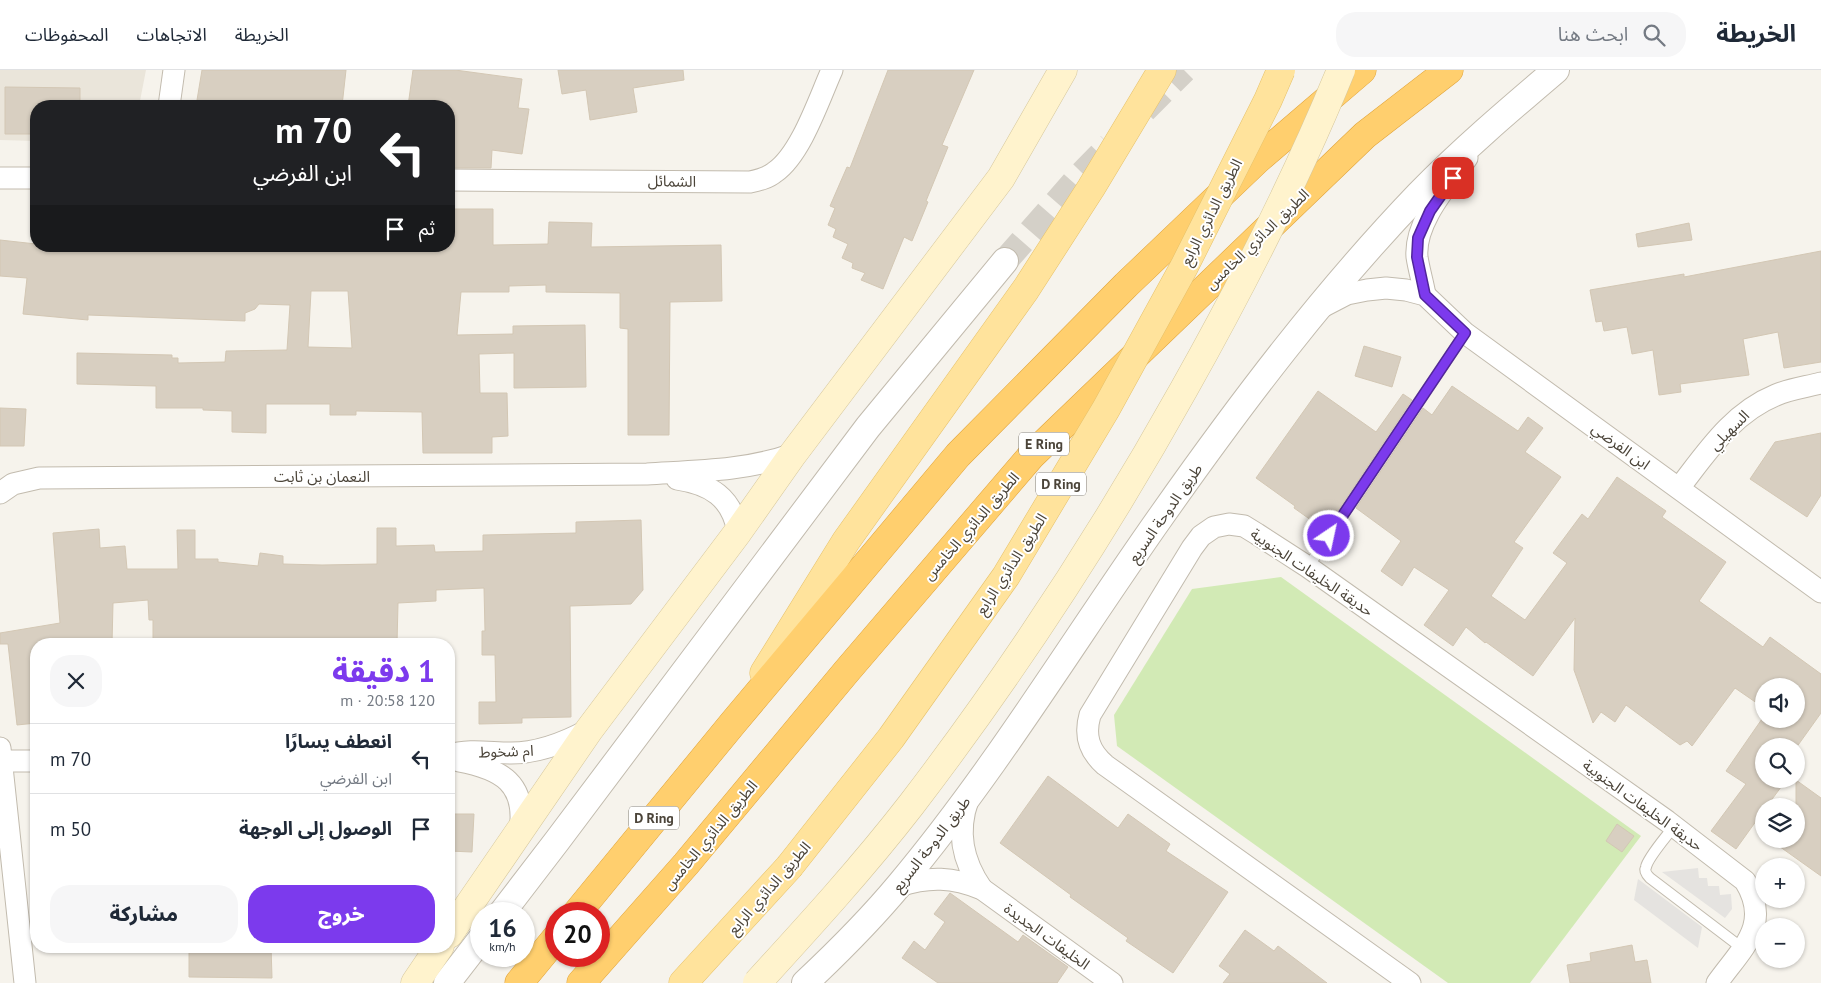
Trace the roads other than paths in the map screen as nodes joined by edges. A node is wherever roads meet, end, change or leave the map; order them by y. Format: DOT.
graph roads {
  1 [pos="174,70"];
  2 [pos="832,70"];
  3 [pos="1062,70"];
  4 [pos="1162,70"];
  5 [pos="1281,70"];
  6 [pos="1341,70"];
  7 [pos="1362,70"];
  8 [pos="1449,70"];
  9 [pos="1556,70"];
  10 [pos="170,100"];
  11 [pos="1487,129"];
  12 [pos="0,178"];
  13 [pos="30,178"];
  14 [pos="455,180"];
  15 [pos="1005,261"];
  16 [pos="1425,295"];
  17 [pos="1312,314"];
  18 [pos="1465,333"];
  19 [pos="1821,383"];
  20 [pos="793,454"];
  21 [pos="647,474"];
  22 [pos="1679,488"];
  23 [pos="0,493"];
  24 [pos="738,532"];
  25 [pos="1308,567"];
  26 [pos="1821,592"];
  27 [pos="733,723"];
  28 [pos="589,730"];
  29 [pos="1,755"];
  30 [pos="455,755"];
  31 [pos="455,759"];
  32 [pos="30,760"];
  33 [pos="970,795"];
  34 [pos="1674,826"];
  35 [pos="520,831"];
  36 [pos="899,886"];
  37 [pos="982,889"];
  38 [pos="9,900"];
  39 [pos="510,902"];
  40 [pos="586,902"];
  41 [pos="455,925"];
  42 [pos="1742,948"];
  43 [pos="545,951"];
  44 [pos="435,953"];
  45 [pos="470,953"];
  46 [pos="25,983"];
  47 [pos="415,983"];
  48 [pos="447,983"];
  49 [pos="519,983"];
  50 [pos="581,983"];
  51 [pos="683,983"];
  52 [pos="757,983"];
  53 [pos="805,983"];
  54 [pos="1112,983"];
  55 [pos="1410,983"];
  56 [pos="1717,983"];
  1 -- 10 [label="street"];
  2 -- 14 [label="street, الشمائل"];
  3 -- 20 [label="main road"];
  4 -- 27 [label="main road, D Ring"];
  5 -- 51 [label="main road, الطريق الدائري الرابع / D Ring, bridge"];
  6 -- 52 [label="main road, bridge"];
  7 -- 27 [label="highway"];
  8 -- 50 [label="highway, الطريق الدائري الخامس / E Ring"];
  9 -- 11 [label="street, طريق الدوحة السريع"];
  11 -- 16 [label="street"];
  11 -- 17 [label="street, طريق الدوحة السريع"];
  12 -- 13 [label="street"];
  15 -- 39 [label="street"];
  16 -- 17 [label="street"];
  16 -- 18 [label="street, ابن الفرضي"];
  17 -- 33 [label="street, طريق الدوحة السريع"];
  18 -- 22 [label="street, ابن الفرضي"];
  18 -- 25 [label="lane"];
  19 -- 22 [label="street, السهيلي"];
  20 -- 21 [label="street, النعمان بن ثابت"];
  20 -- 24 [label="main road"];
  21 -- 23 [label="street, النعمان بن ثابت"];
  21 -- 24 [label="street, النعمان بن ثابت"];
  22 -- 26 [label="street, ابن الفرضي"];
  24 -- 28 [label="main road"];
  25 -- 34 [label="street, حديقة الخليفات الجنوبية"];
  25 -- 55 [label="street, حديقة الخليفات الجنوبية"];
  27 -- 40 [label="highway, D Ring"];
  28 -- 30 [label="street, ام شخوط"];
  28 -- 35 [label="main road"];
  29 -- 32 [label="street"];
  29 -- 38 [label="street"];
  31 -- 35 [label="street, ام شخوط"];
  33 -- 36 [label="street, طريق الدوحة السريع"];
  33 -- 37 [label="street, الخليفات الجديدة"];
  34 -- 42 [label="street, حديقة الخليفات الجنوبية"];
  34 -- 42 [label="lane"];
  35 -- 41 [label="main road"];
  36 -- 37 [label="street, الخليفات الجديدة"];
  36 -- 53 [label="street, طريق الدوحة السريع"];
  37 -- 54 [label="street, الخليفات الجديدة"];
  38 -- 46 [label="street"];
  42 -- 56 [label="street, حديقة الخليفات الجنوبية"];
  43 -- 49 [label="highway"];
  44 -- 47 [label="main road"];
  45 -- 48 [label="street"];
}
